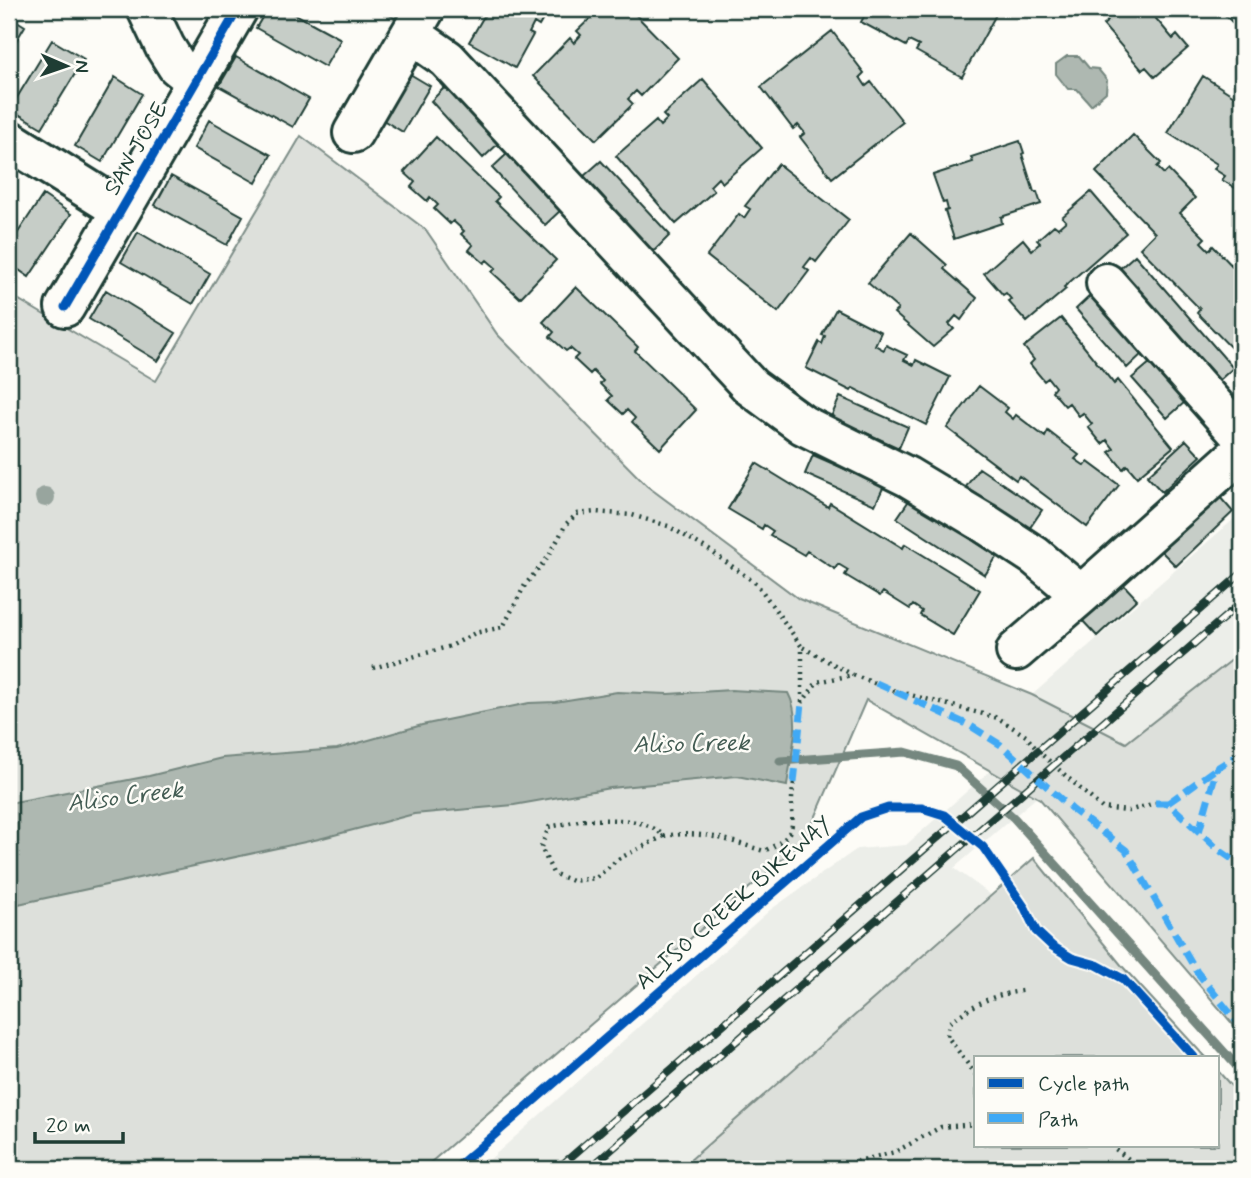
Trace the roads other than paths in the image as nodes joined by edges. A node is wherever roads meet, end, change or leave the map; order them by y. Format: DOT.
graph roads {
  1 [pos="147,9"];
  2 [pos="239,9"];
  3 [pos="418,21"];
  4 [pos="196,81"];
  5 [pos="353,133"];
  6 [pos="9,140"];
  7 [pos="121,210"];
  8 [pos="1106,283"];
  9 [pos="65,306"];
  10 [pos="1242,437"];
  11 [pos="1242,451"];
  12 [pos="1080,595"];
  13 [pos="1016,651"];
  1 -- 4 [label="street"];
  2 -- 4 [label="street, SAN JOSE"];
  3 -- 5 [label="street"];
  3 -- 12 [label="street"];
  4 -- 7 [label="street, SAN JOSE"];
  6 -- 7 [label="street"];
  7 -- 9 [label="street, SAN JOSE"];
  8 -- 10 [label="street"];
  11 -- 12 [label="street"];
  12 -- 13 [label="street"];
}
